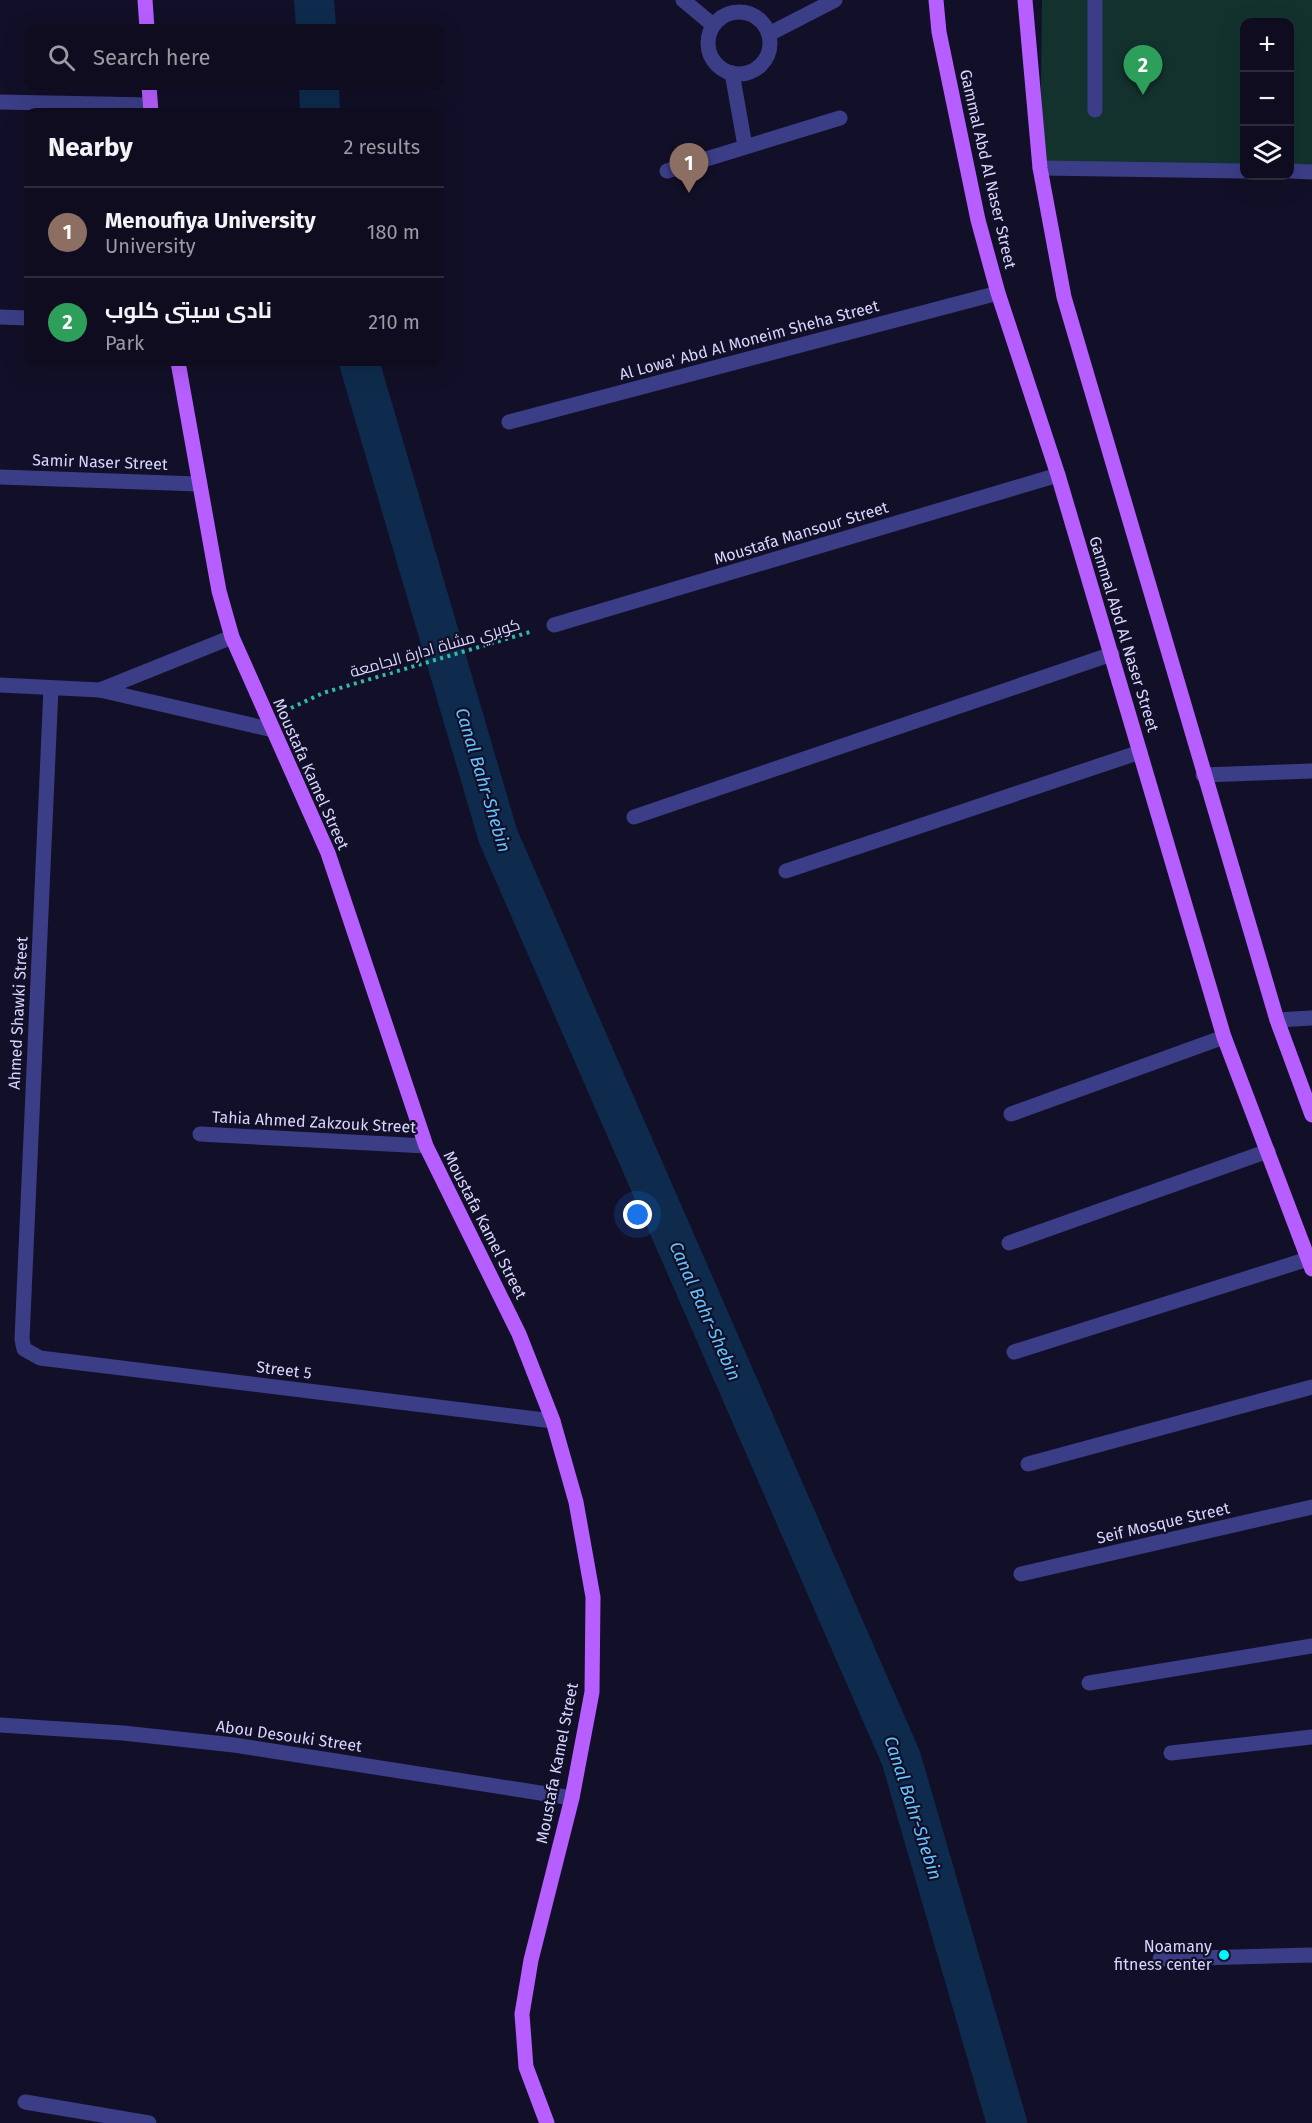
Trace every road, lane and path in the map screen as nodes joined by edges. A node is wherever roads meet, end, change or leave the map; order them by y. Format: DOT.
graph roads {
  1 [pos="145,0"];
  2 [pos="683,0"];
  3 [pos="835,0"];
  4 [pos="936,0"];
  5 [pos="1025,0"];
  6 [pos="1095,0"];
  7 [pos="147,24"];
  8 [pos="713,25"];
  9 [pos="769,34"];
  10 [pos="732,73"];
  11 [pos="149,90"];
  12 [pos="0,102"];
  13 [pos="129,108"];
  14 [pos="151,108"];
  15 [pos="1095,110"];
  16 [pos="840,118"];
  17 [pos="745,146"];
  18 [pos="1040,168"];
  19 [pos="667,171"];
  20 [pos="1240,171"];
  21 [pos="1294,171"];
  22 [pos="1312,172"];
  23 [pos="998,293"];
  24 [pos="0,317"];
  25 [pos="24,318"];
  26 [pos="179,366"];
  27 [pos="509,422"];
  28 [pos="1058,475"];
  29 [pos="0,477"];
  30 [pos="198,484"];
  31 [pos="554,626"];
  32 [pos="232,637"];
  33 [pos="1112,654"];
  34 [pos="0,685"];
  35 [pos="51,688"];
  36 [pos="100,690"];
  37 [pos="323,693"];
  38 [pos="273,730"];
  39 [pos="1140,752"];
  40 [pos="1312,771"];
  41 [pos="1203,775"];
  42 [pos="634,817"];
  43 [pos="786,872"];
  44 [pos="1312,1018"];
  45 [pos="1277,1020"];
  46 [pos="1224,1037"];
  47 [pos="1011,1114"];
  48 [pos="1312,1115"];
  49 [pos="200,1134"];
  50 [pos="426,1146"];
  51 [pos="1268,1151"];
  52 [pos="1009,1243"];
  53 [pos="1310,1264"];
  54 [pos="22,1340"];
  55 [pos="1014,1352"];
  56 [pos="1312,1387"];
  57 [pos="553,1421"];
  58 [pos="1028,1464"];
  59 [pos="1312,1507"];
  60 [pos="1021,1574"];
  61 [pos="1312,1646"];
  62 [pos="1089,1683"];
  63 [pos="0,1725"];
  64 [pos="1312,1737"];
  65 [pos="1171,1753"];
  66 [pos="572,1798"];
  67 [pos="1312,1955"];
  68 [pos="1160,1959"];
  69 [pos="25,2102"];
  70 [pos="149,2123"];
  71 [pos="547,2123"];
  1 -- 7 [label="main road"];
  2 -- 8 [label="street"];
  3 -- 9 [label="street"];
  4 -- 23 [label="main road, Gammal Abd Al Naser Street"];
  5 -- 18 [label="main road"];
  6 -- 15 [label="street"];
  8 -- 9 [label="street"];
  8 -- 10 [label="street"];
  9 -- 10 [label="street"];
  10 -- 17 [label="street"];
  11 -- 14 [label="main road"];
  12 -- 13 [label="street"];
  16 -- 17 [label="street"];
  17 -- 19 [label="street"];
  18 -- 20 [label="street"];
  18 -- 41 [label="main road"];
  21 -- 22 [label="street"];
  23 -- 27 [label="street, Al Lowa' Abd Al Moneim Sheha Street"];
  23 -- 28 [label="main road, Gammal Abd Al Naser Street"];
  24 -- 25 [label="street"];
  26 -- 30 [label="main road, Moustafa Kamel Street"];
  28 -- 31 [label="street, Moustafa Mansour Street"];
  28 -- 33 [label="main road, Gammal Abd Al Naser Street"];
  29 -- 30 [label="street, Samir Naser Street"];
  30 -- 32 [label="main road, Moustafa Kamel Street"];
  31 -- 37 [label="path, كوبري مشاة ادارة الجامعة"];
  32 -- 36 [label="street"];
  32 -- 38 [label="main road, Moustafa Kamel Street"];
  33 -- 39 [label="main road, Gammal Abd Al Naser Street"];
  33 -- 42 [label="street"];
  34 -- 35 [label="street"];
  35 -- 36 [label="street"];
  35 -- 54 [label="street, Ahmed Shawki Street"];
  36 -- 38 [label="street"];
  38 -- 50 [label="main road, Moustafa Kamel Street"];
  39 -- 43 [label="street"];
  39 -- 46 [label="main road, Gammal Abd Al Naser Street"];
  40 -- 41 [label="street"];
  41 -- 45 [label="main road"];
  44 -- 45 [label="street"];
  45 -- 48 [label="main road"];
  46 -- 47 [label="street"];
  46 -- 51 [label="main road, Gammal Abd Al Naser Street"];
  49 -- 50 [label="street, Tahia Ahmed Zakzouk Street"];
  50 -- 57 [label="main road, Moustafa Kamel Street"];
  51 -- 52 [label="street"];
  51 -- 53 [label="main road, Gammal Abd Al Naser Street"];
  53 -- 55 [label="street"];
  54 -- 57 [label="street, Street 5"];
  56 -- 58 [label="street"];
  57 -- 66 [label="main road, Moustafa Kamel Street"];
  59 -- 60 [label="street, Seif Mosque Street"];
  61 -- 62 [label="street"];
  63 -- 66 [label="street, Abou Desouki Street"];
  64 -- 65 [label="street"];
  66 -- 71 [label="main road, Moustafa Kamel Street"];
  67 -- 68 [label="street"];
  69 -- 70 [label="street"];
}
